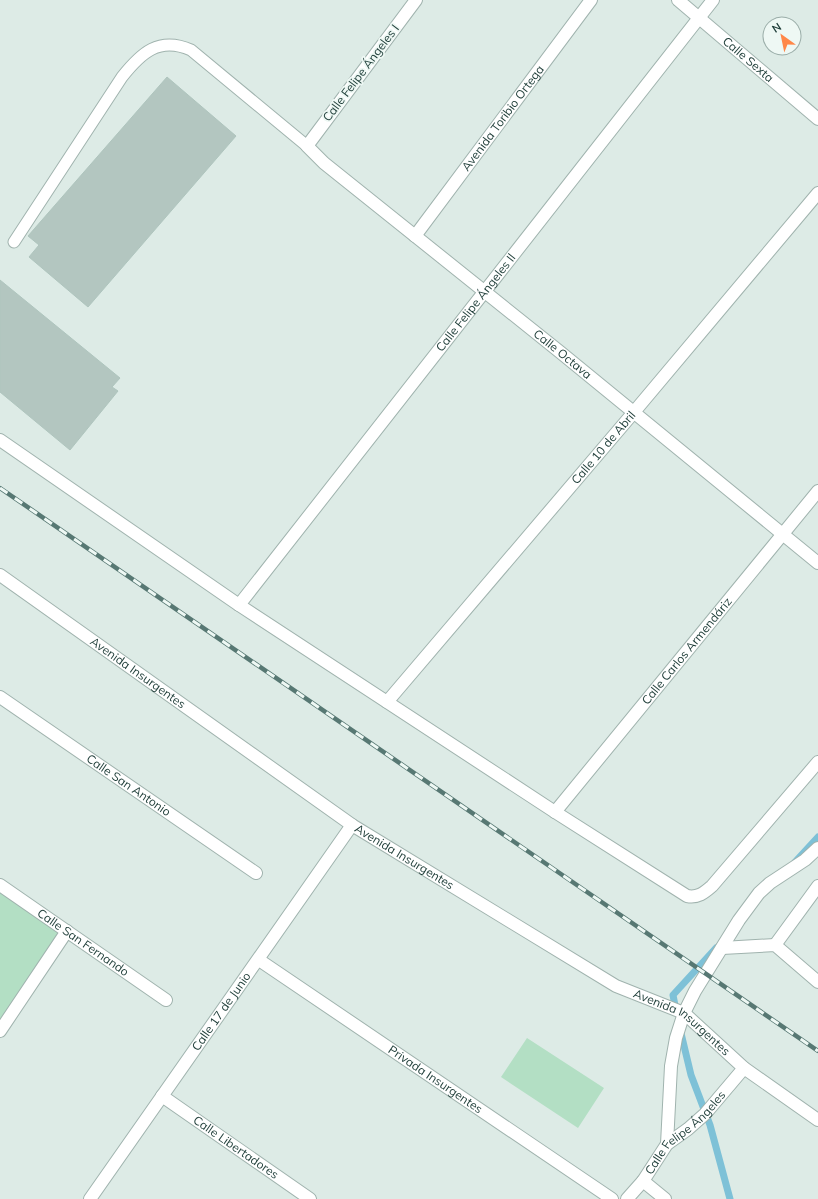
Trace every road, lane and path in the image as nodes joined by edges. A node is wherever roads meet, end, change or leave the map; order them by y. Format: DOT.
graph roads {
  1 [pos="416,0"];
  2 [pos="591,0"];
  3 [pos="678,0"];
  4 [pos="713,0"];
  5 [pos="699,18"];
  6 [pos="818,119"];
  7 [pos="307,146"];
  8 [pos="818,193"];
  9 [pos="415,236"];
  10 [pos="14,242"];
  11 [pos="484,292"];
  12 [pos="634,412"];
  13 [pos="0,440"];
  14 [pos="818,491"];
  15 [pos="782,534"];
  16 [pos="818,563"];
  17 [pos="0,575"];
  18 [pos="239,605"];
  19 [pos="0,697"];
  20 [pos="387,702"];
  21 [pos="818,762"];
  22 [pos="554,812"];
  23 [pos="352,825"];
  24 [pos="818,848"];
  25 [pos="256,873"];
  26 [pos="0,885"];
  27 [pos="818,886"];
  28 [pos="67,931"];
  29 [pos="775,945"];
  30 [pos="722,948"];
  31 [pos="258,960"];
  32 [pos="818,982"];
  33 [pos="166,1000"];
  34 [pos="684,1013"];
  35 [pos="0,1031"];
  36 [pos="744,1068"];
  37 [pos="162,1096"];
  38 [pos="818,1120"];
  39 [pos="667,1144"];
  40 [pos="643,1181"];
  41 [pos="90,1199"];
  42 [pos="310,1199"];
  43 [pos="612,1199"];
  44 [pos="628,1199"];
  45 [pos="665,1199"];
  1 -- 7 [label="street, Calle Felipe Ángeles I"];
  2 -- 9 [label="street, Avenida Toribio Ortega"];
  3 -- 5 [label="street, Calle Sexta"];
  4 -- 5 [label="street, Calle Felipe Ángeles Il"];
  5 -- 6 [label="street, Calle Sexta"];
  5 -- 11 [label="street, Calle Felipe Ángeles Il"];
  7 -- 9 [label="street, Calle Octava"];
  7 -- 10 [label="lane"];
  8 -- 12 [label="street, Calle 10 de Abril"];
  9 -- 11 [label="street, Calle Octava"];
  11 -- 12 [label="street, Calle Octava"];
  11 -- 18 [label="street, Calle Felipe Ángeles Il"];
  12 -- 15 [label="street, Calle Octava"];
  12 -- 20 [label="street, Calle 10 de Abril"];
  13 -- 18 [label="street"];
  14 -- 15 [label="street, Calle Carlos Armendáriz"];
  15 -- 16 [label="street, Calle Octava"];
  15 -- 22 [label="street, Calle Carlos Armendáriz"];
  17 -- 23 [label="street, Avenida Insurgentes"];
  18 -- 20 [label="street"];
  19 -- 25 [label="street, Calle San Antonio"];
  20 -- 22 [label="street"];
  21 -- 22 [label="street"];
  23 -- 31 [label="street, Calle 17 de Junio"];
  23 -- 34 [label="street, Avenida Insurgentes"];
  24 -- 30 [label="street"];
  26 -- 28 [label="street, Calle San Fernando"];
  27 -- 29 [label="street"];
  28 -- 33 [label="street, Calle San Fernando"];
  28 -- 35 [label="street"];
  29 -- 30 [label="street"];
  29 -- 32 [label="street"];
  30 -- 34 [label="street"];
  31 -- 37 [label="street, Calle 17 de Junio"];
  31 -- 43 [label="street, Privada Insurgentes"];
  34 -- 36 [label="street, Avenida Insurgentes"];
  34 -- 39 [label="street"];
  36 -- 38 [label="street, Avenida Insurgentes"];
  36 -- 39 [label="street, Calle Felipe Ángeles"];
  37 -- 41 [label="street, Calle 17 de Junio"];
  37 -- 42 [label="street, Calle Libertadores"];
  39 -- 40 [label="street, Calle Felipe Ángeles"];
  40 -- 44 [label="street, Calle Felipe Ángeles"];
  40 -- 45 [label="street"];
}
